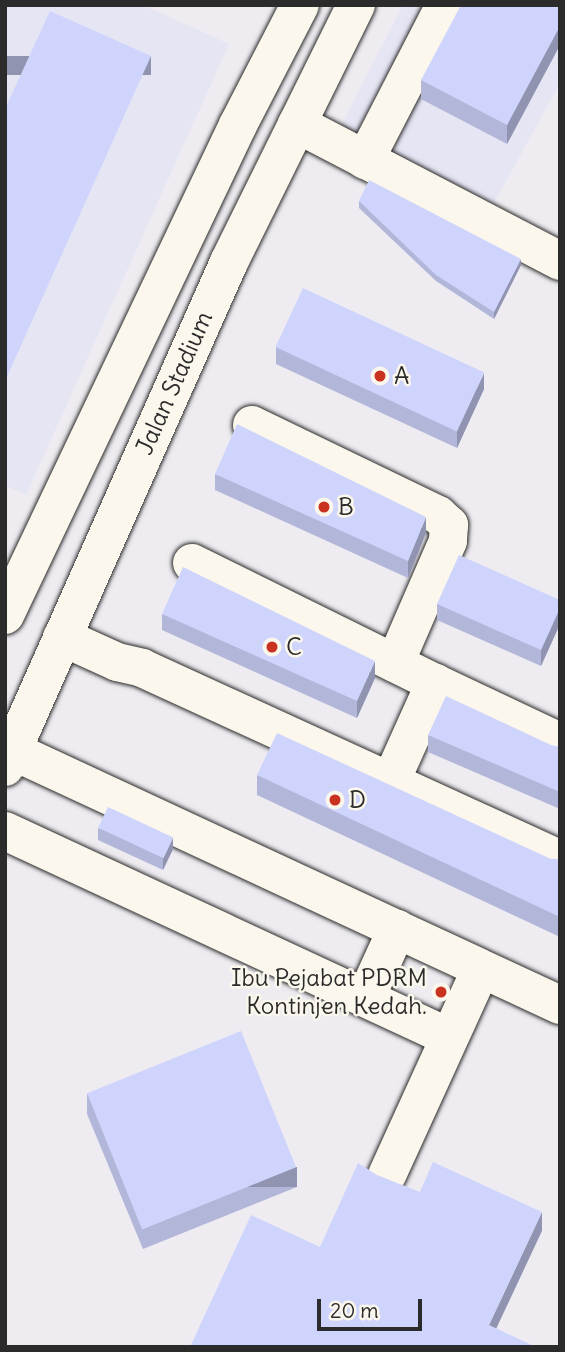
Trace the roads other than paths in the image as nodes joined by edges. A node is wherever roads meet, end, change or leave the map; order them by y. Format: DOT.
graph roads {
  1 [pos="300,5"];
  2 [pos="356,5"];
  3 [pos="445,5"];
  4 [pos="297,124"];
  5 [pos="365,160"];
  6 [pos="560,261"];
  7 [pos="252,425"];
  8 [pos="192,564"];
  9 [pos="5,615"];
  10 [pos="62,637"];
  11 [pos="394,663"];
  12 [pos="435,683"];
  13 [pos="560,742"];
  14 [pos="9,759"];
  15 [pos="390,783"];
  16 [pos="5,831"];
  17 [pos="560,859"];
  18 [pos="397,929"];
  19 [pos="481,969"];
  20 [pos="366,997"];
  21 [pos="560,1005"];
  22 [pos="449,1037"];
  23 [pos="387,1175"];
  1 -- 9 [label="main road, Jalan Stadium"];
  2 -- 4 [label="main road, Jalan Stadium"];
  3 -- 5 [label="main road"];
  4 -- 5 [label="main road"];
  4 -- 10 [label="main road, Jalan Stadium"];
  5 -- 6 [label="main road"];
  7 -- 11 [label="main road"];
  8 -- 11 [label="main road"];
  10 -- 14 [label="main road, Jalan Stadium"];
  10 -- 15 [label="main road"];
  11 -- 12 [label="main road"];
  12 -- 13 [label="main road"];
  12 -- 15 [label="main road"];
  14 -- 18 [label="main road"];
  15 -- 17 [label="main road"];
  16 -- 20 [label="main road"];
  18 -- 19 [label="main road"];
  18 -- 20 [label="main road"];
  19 -- 21 [label="main road"];
  19 -- 22 [label="main road"];
  20 -- 22 [label="main road"];
  22 -- 23 [label="main road"];
}
